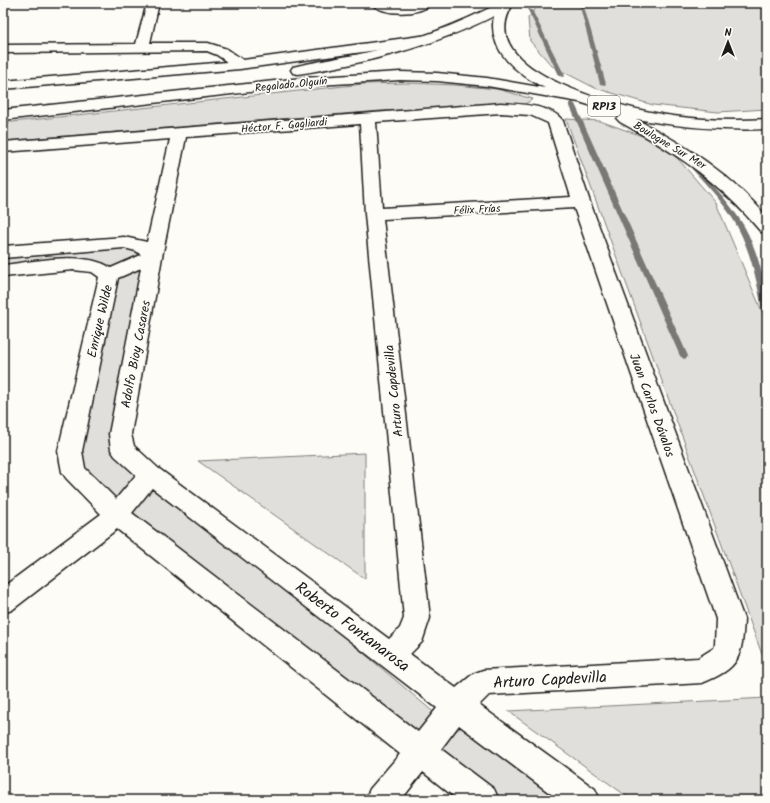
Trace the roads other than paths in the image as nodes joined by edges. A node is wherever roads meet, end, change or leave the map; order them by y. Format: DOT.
graph roads {
  1 [pos="153,3"];
  2 [pos="377,3"];
  3 [pos="426,3"];
  4 [pos="507,4"];
  5 [pos="428,39"];
  6 [pos="142,48"];
  7 [pos="157,48"];
  8 [pos="3,49"];
  9 [pos="240,65"];
  10 [pos="219,66"];
  11 [pos="3,85"];
  12 [pos="578,98"];
  13 [pos="3,102"];
  14 [pos="600,105"];
  15 [pos="3,115"];
  16 [pos="368,118"];
  17 [pos="767,124"];
  18 [pos="558,128"];
  19 [pos="179,134"];
  20 [pos="3,147"];
  21 [pos="580,202"];
  22 [pos="374,214"];
  23 [pos="767,228"];
  24 [pos="3,252"];
  25 [pos="153,257"];
  26 [pos="3,271"];
  27 [pos="109,275"];
  28 [pos="123,450"];
  29 [pos="150,474"];
  30 [pos="118,515"];
  31 [pos="3,602"];
  32 [pos="391,655"];
  33 [pos="702,670"];
  34 [pos="456,706"];
  35 [pos="421,752"];
  36 [pos="381,800"];
  37 [pos="483,800"];
  38 [pos="584,800"];
  1 -- 6 [label="street"];
  2 -- 3 [label="street"];
  4 -- 5 [label="street, Regalado Olguín"];
  4 -- 12 [label="street, RP13"];
  5 -- 9 [label="street"];
  5 -- 13 [label="street, Regalado Olguín"];
  6 -- 7 [label="street"];
  6 -- 8 [label="street"];
  7 -- 9 [label="street"];
  7 -- 10 [label="street"];
  9 -- 10 [label="street"];
  10 -- 11 [label="street"];
  12 -- 14 [label="street, RP13"];
  12 -- 15 [label="street, Regalado Olguín"];
  14 -- 17 [label="street, RP13"];
  14 -- 23 [label="street, Boulogne Sur Mer / RP13"];
  16 -- 18 [label="street, Héctor F. Gagliardi"];
  16 -- 19 [label="street, Héctor F. Gagliardi"];
  16 -- 22 [label="street, Arturo Capdevilla"];
  18 -- 21 [label="street, Juan Carlos Dávalos"];
  19 -- 20 [label="street, Héctor F. Gagliardi"];
  19 -- 25 [label="street, Adolfo Bioy Casares"];
  21 -- 22 [label="street, Félix Frías"];
  21 -- 33 [label="street, Juan Carlos Dávalos"];
  22 -- 32 [label="street, Arturo Capdevilla"];
  24 -- 25 [label="street"];
  25 -- 27 [label="street"];
  25 -- 28 [label="street, Adolfo Bioy Casares"];
  26 -- 27 [label="street, Enrique Wilde"];
  27 -- 30 [label="street, Enrique Wilde"];
  28 -- 29 [label="street, Roberto Fontanarosa"];
  29 -- 30 [label="street"];
  29 -- 32 [label="street, Roberto Fontanarosa"];
  30 -- 31 [label="street"];
  30 -- 35 [label="street"];
  32 -- 34 [label="street, Roberto Fontanarosa"];
  33 -- 34 [label="street, Arturo Capdevilla"];
  34 -- 35 [label="street, Arturo Capdevilla"];
  34 -- 38 [label="street, Roberto Fontanarosa"];
  35 -- 36 [label="street, Arturo Capdevilla"];
  35 -- 37 [label="street"];
}
